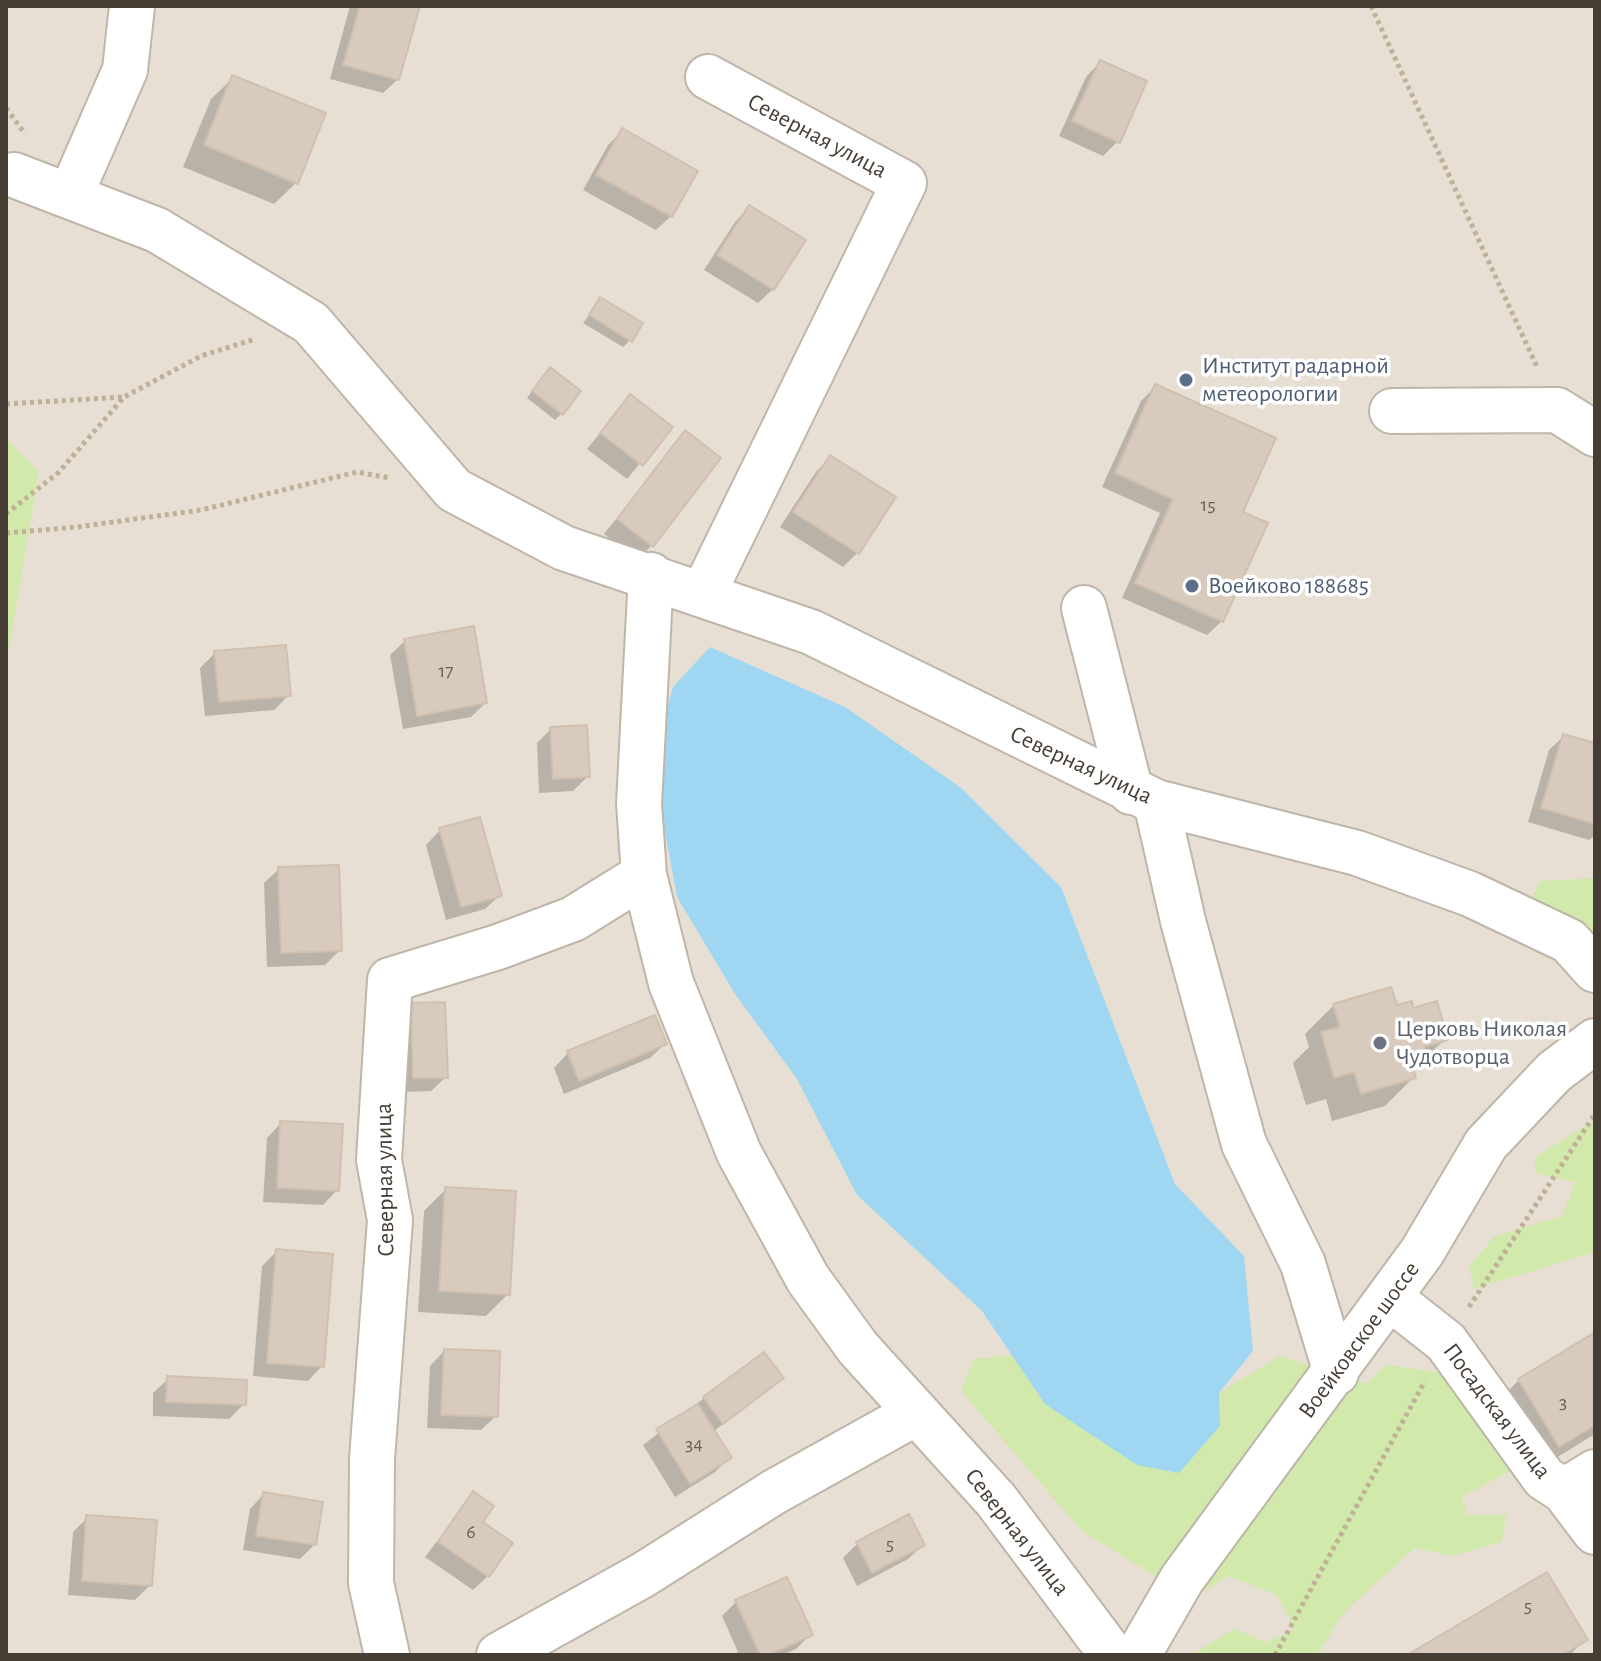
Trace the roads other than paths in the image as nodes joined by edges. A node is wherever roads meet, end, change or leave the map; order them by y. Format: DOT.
graph roads {
  1 [pos="132,6"];
  2 [pos="708,77"];
  3 [pos="14,175"];
  4 [pos="70,196"];
  5 [pos="1392,411"];
  6 [pos="1595,434"];
  7 [pos="651,575"];
  8 [pos="703,594"];
  9 [pos="1084,608"];
  10 [pos="1144,797"];
  11 [pos="644,875"];
  12 [pos="1595,970"];
  13 [pos="1595,1041"];
  14 [pos="1390,1298"];
  15 [pos="1336,1373"];
  16 [pos="916,1413"];
  17 [pos="1579,1482"];
  18 [pos="1595,1532"];
  19 [pos="387,1655"];
  20 [pos="499,1655"];
  21 [pos="1112,1655"];
  22 [pos="1138,1655"];
  1 -- 4 [label="street"];
  2 -- 8 [label="street, Северная улица"];
  3 -- 4 [label="street"];
  4 -- 7 [label="street, Северная улица"];
  5 -- 6 [label="street"];
  7 -- 8 [label="street, Северная улица"];
  7 -- 11 [label="street, Северная улица"];
  8 -- 10 [label="street, Северная улица"];
  9 -- 10 [label="street"];
  10 -- 12 [label="street, Северная улица"];
  10 -- 15 [label="street"];
  11 -- 16 [label="street, Северная улица"];
  11 -- 19 [label="street, Северная улица"];
  13 -- 14 [label="street, Воейковское шоссе"];
  14 -- 15 [label="street, Воейковское шоссе"];
  14 -- 17 [label="street, Посадская улица"];
  15 -- 22 [label="street, Воейковское шоссе"];
  16 -- 20 [label="street"];
  16 -- 21 [label="street, Северная улица"];
  17 -- 18 [label="street, Посадская улица"];
}
